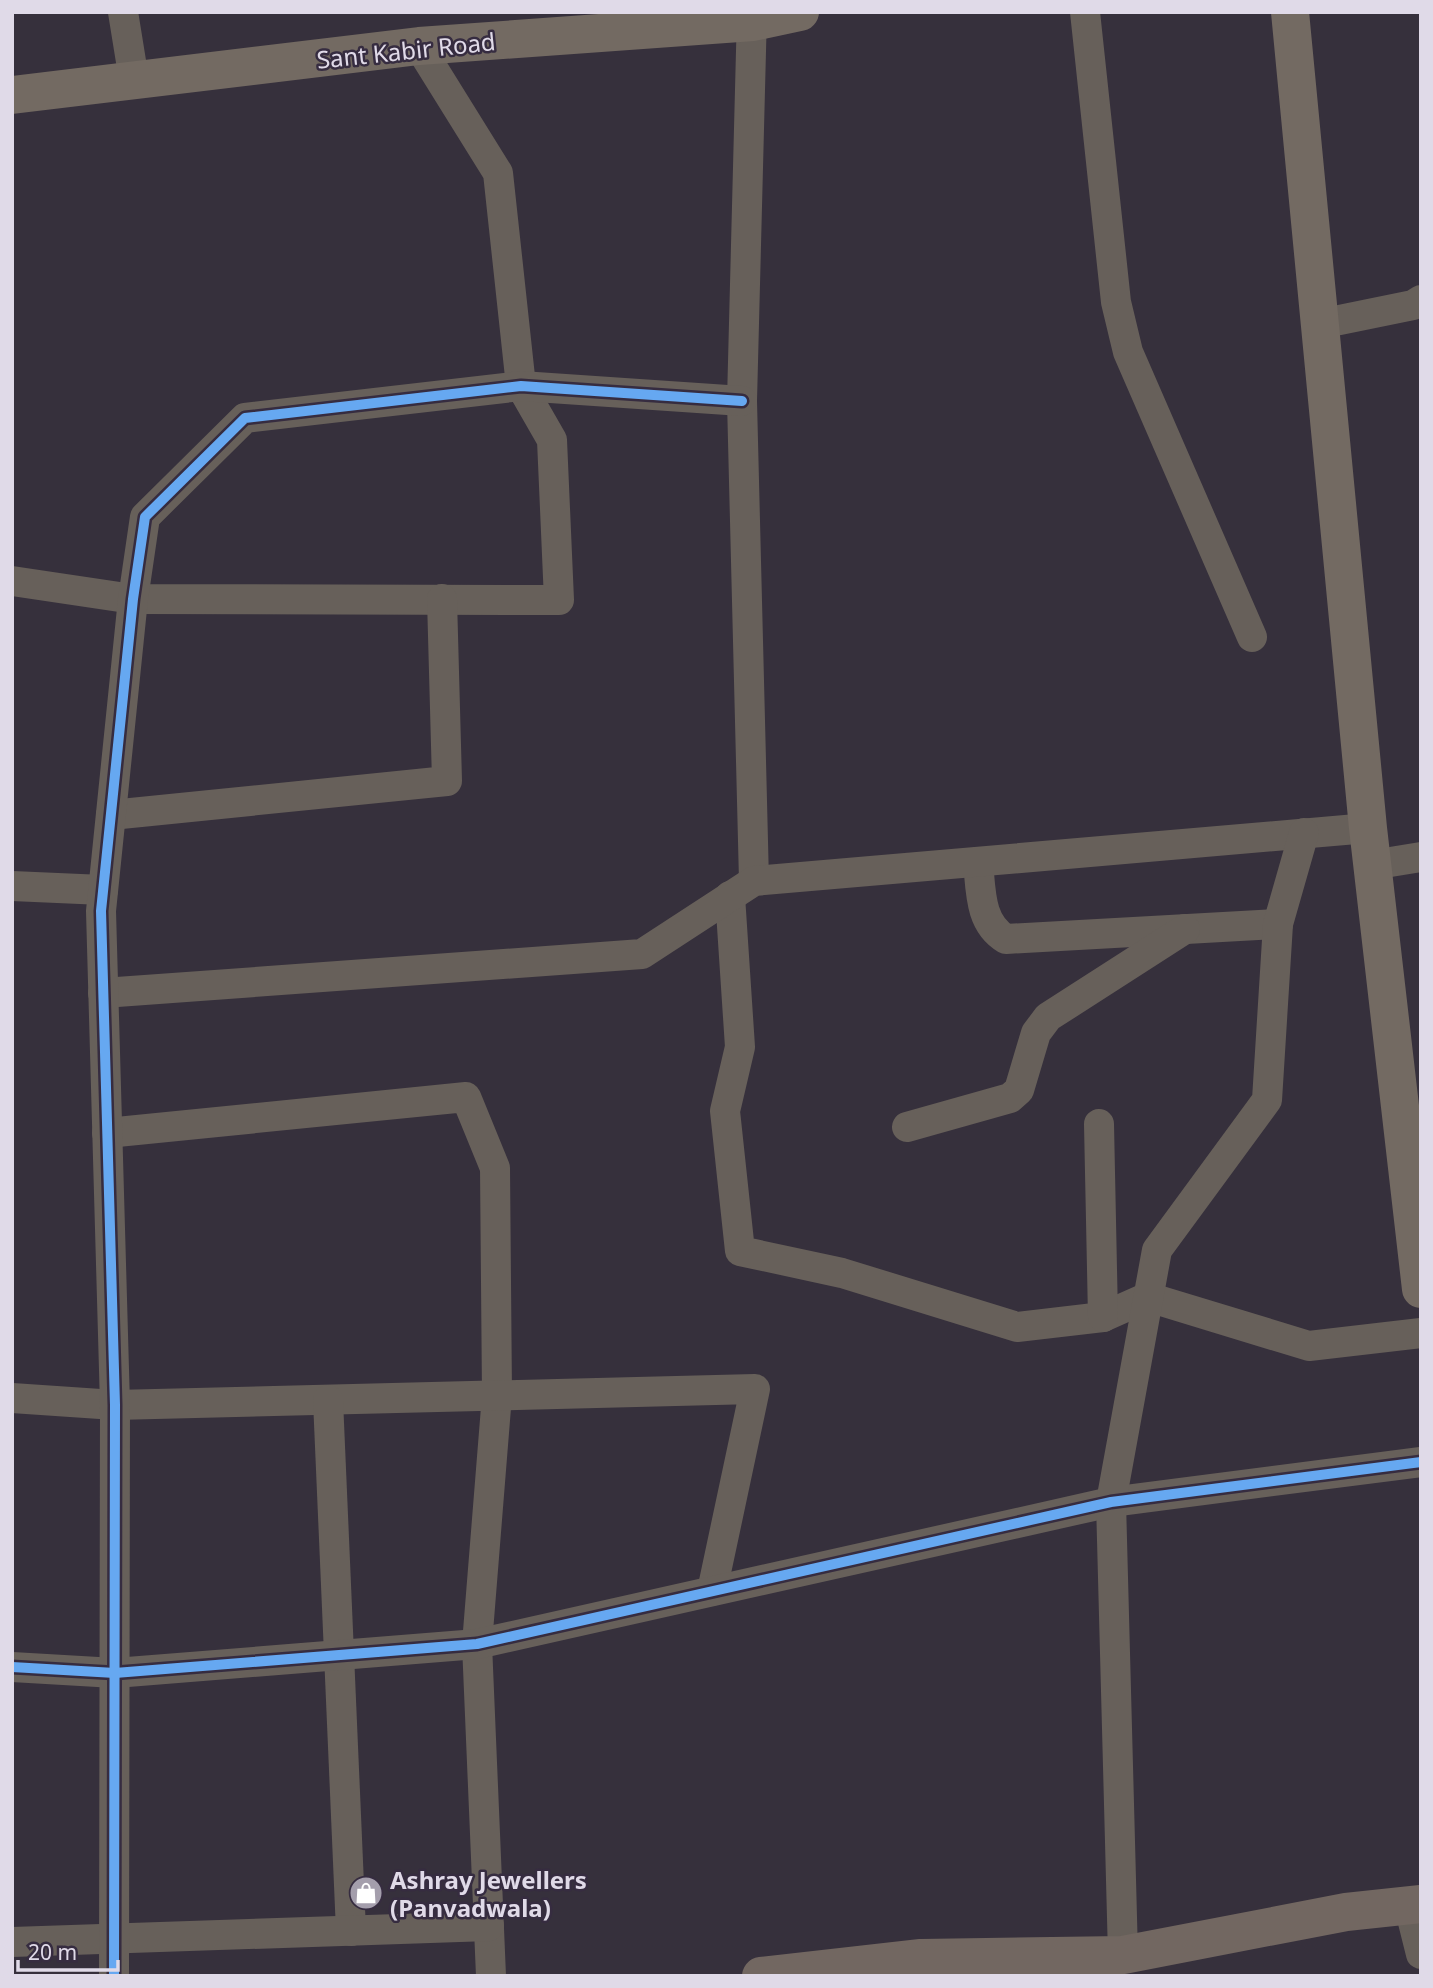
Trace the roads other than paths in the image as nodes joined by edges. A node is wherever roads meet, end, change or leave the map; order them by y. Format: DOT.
graph roads {
  1 [pos="123,12"];
  2 [pos="800,12"];
  3 [pos="1085,12"];
  4 [pos="1290,12"];
  5 [pos="753,17"];
  6 [pos="419,46"];
  7 [pos="134,80"];
  8 [pos="12,95"];
  9 [pos="1421,300"];
  10 [pos="1320,324"];
  11 [pos="521,386"];
  12 [pos="742,401"];
  13 [pos="12,581"];
  14 [pos="133,599"];
  15 [pos="442,600"];
  16 [pos="1252,637"];
  17 [pos="111,815"];
  18 [pos="1304,834"];
  19 [pos="1370,846"];
  20 [pos="1421,856"];
  21 [pos="978,862"];
  22 [pos="12,886"];
  23 [pos="742,889"];
  24 [pos="103,890"];
  25 [pos="1278,923"];
  26 [pos="1185,929"];
  27 [pos="103,993"];
  28 [pos="1098,1124"];
  29 [pos="907,1127"];
  30 [pos="107,1133"];
  31 [pos="1421,1289"];
  32 [pos="1148,1297"];
  33 [pos="1103,1317"];
  34 [pos="1421,1333"];
  35 [pos="496,1395"];
  36 [pos="12,1398"];
  37 [pos="328,1400"];
  38 [pos="115,1405"];
  39 [pos="1421,1462"];
  40 [pos="1111,1502"];
  41 [pos="712,1591"];
  42 [pos="477,1644"];
  43 [pos="339,1656"];
  44 [pos="12,1667"];
  45 [pos="115,1673"];
  46 [pos="1415,1905"];
  47 [pos="489,1926"];
  48 [pos="351,1931"];
  49 [pos="115,1940"];
  50 [pos="12,1942"];
  51 [pos="1421,1954"];
  52 [pos="1123,1955"];
  53 [pos="923,1967"];
  54 [pos="114,1976"];
  55 [pos="491,1976"];
  56 [pos="761,1976"];
  1 -- 7 [label="street"];
  2 -- 5 [label="street, Sant Kabir Road"];
  3 -- 16 [label="street"];
  4 -- 10 [label="street"];
  5 -- 6 [label="street, Sant Kabir Road"];
  5 -- 12 [label="street"];
  6 -- 7 [label="street, Sant Kabir Road"];
  6 -- 11 [label="street"];
  7 -- 8 [label="street, Sant Kabir Road"];
  9 -- 10 [label="street"];
  10 -- 19 [label="street"];
  11 -- 12 [label="street"];
  11 -- 14 [label="street"];
  11 -- 15 [label="street"];
  12 -- 23 [label="street"];
  13 -- 14 [label="street"];
  14 -- 15 [label="street"];
  14 -- 17 [label="street"];
  15 -- 17 [label="street"];
  17 -- 24 [label="street"];
  18 -- 19 [label="street"];
  18 -- 21 [label="street"];
  18 -- 25 [label="street"];
  19 -- 20 [label="street"];
  19 -- 31 [label="street"];
  21 -- 23 [label="street"];
  21 -- 26 [label="street"];
  22 -- 24 [label="street"];
  23 -- 27 [label="street"];
  23 -- 33 [label="street"];
  24 -- 27 [label="street"];
  25 -- 26 [label="street"];
  25 -- 32 [label="street"];
  26 -- 29 [label="street"];
  27 -- 30 [label="street"];
  28 -- 33 [label="street"];
  30 -- 35 [label="street"];
  30 -- 38 [label="street"];
  32 -- 33 [label="street"];
  32 -- 34 [label="street"];
  32 -- 40 [label="street"];
  35 -- 37 [label="street"];
  35 -- 41 [label="street"];
  35 -- 42 [label="street"];
  36 -- 38 [label="street"];
  37 -- 38 [label="street"];
  37 -- 43 [label="street"];
  38 -- 45 [label="street"];
  39 -- 40 [label="street"];
  40 -- 41 [label="street"];
  40 -- 52 [label="street"];
  41 -- 42 [label="street"];
  42 -- 43 [label="street"];
  42 -- 47 [label="street"];
  43 -- 45 [label="street"];
  43 -- 48 [label="street"];
  44 -- 45 [label="street"];
  45 -- 49 [label="street"];
  46 -- 51 [label="street"];
  46 -- 52 [label="main road"];
  47 -- 48 [label="street"];
  47 -- 55 [label="street"];
  48 -- 49 [label="street"];
  49 -- 50 [label="street"];
  49 -- 54 [label="street"];
  52 -- 53 [label="main road"];
  53 -- 56 [label="main road"];
}
